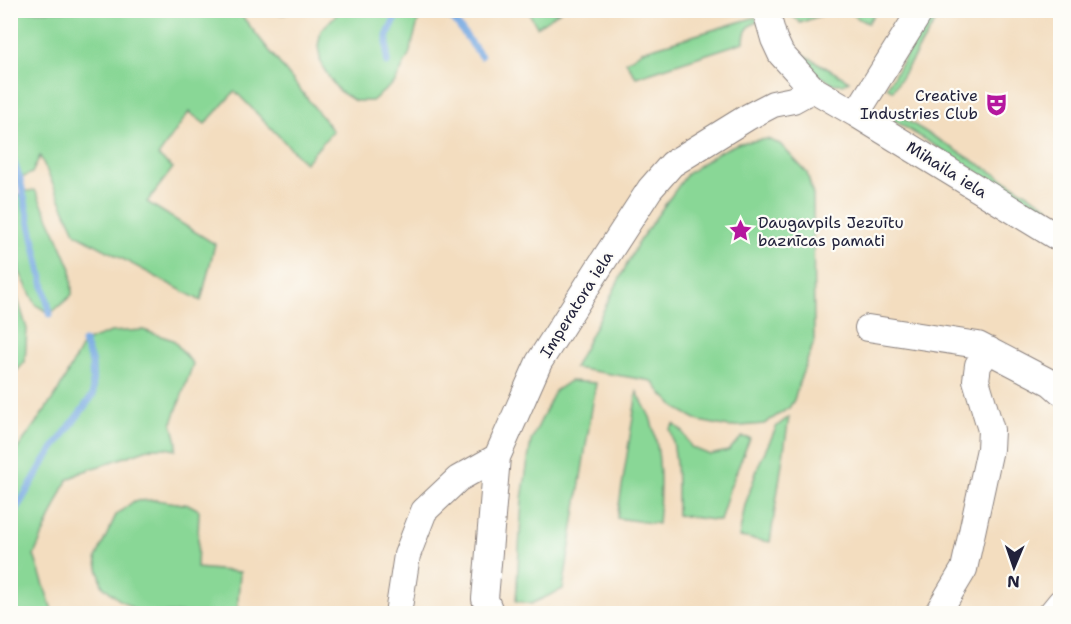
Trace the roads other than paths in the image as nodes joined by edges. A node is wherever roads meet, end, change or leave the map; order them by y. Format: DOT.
graph roads {
  1 [pos="921,10"];
  2 [pos="768,18"];
  3 [pos="813,89"];
  4 [pos="856,114"];
  5 [pos="1060,239"];
  6 [pos="868,328"];
  7 [pos="989,350"];
  8 [pos="1060,391"];
  9 [pos="497,457"];
  10 [pos="1060,603"];
  11 [pos="398,614"];
  12 [pos="491,614"];
  13 [pos="937,614"];
  14 [pos="1051,614"];
  1 -- 4 [label="street"];
  2 -- 3 [label="street, Mihaila iela"];
  3 -- 4 [label="street, Mihaila iela"];
  3 -- 9 [label="street, Imperatora iela"];
  4 -- 5 [label="street, Mihaila iela"];
  6 -- 7 [label="street"];
  7 -- 8 [label="street"];
  7 -- 13 [label="street"];
  9 -- 11 [label="street"];
  9 -- 12 [label="street, Imperatora iela"];
  10 -- 14 [label="street"];
}
